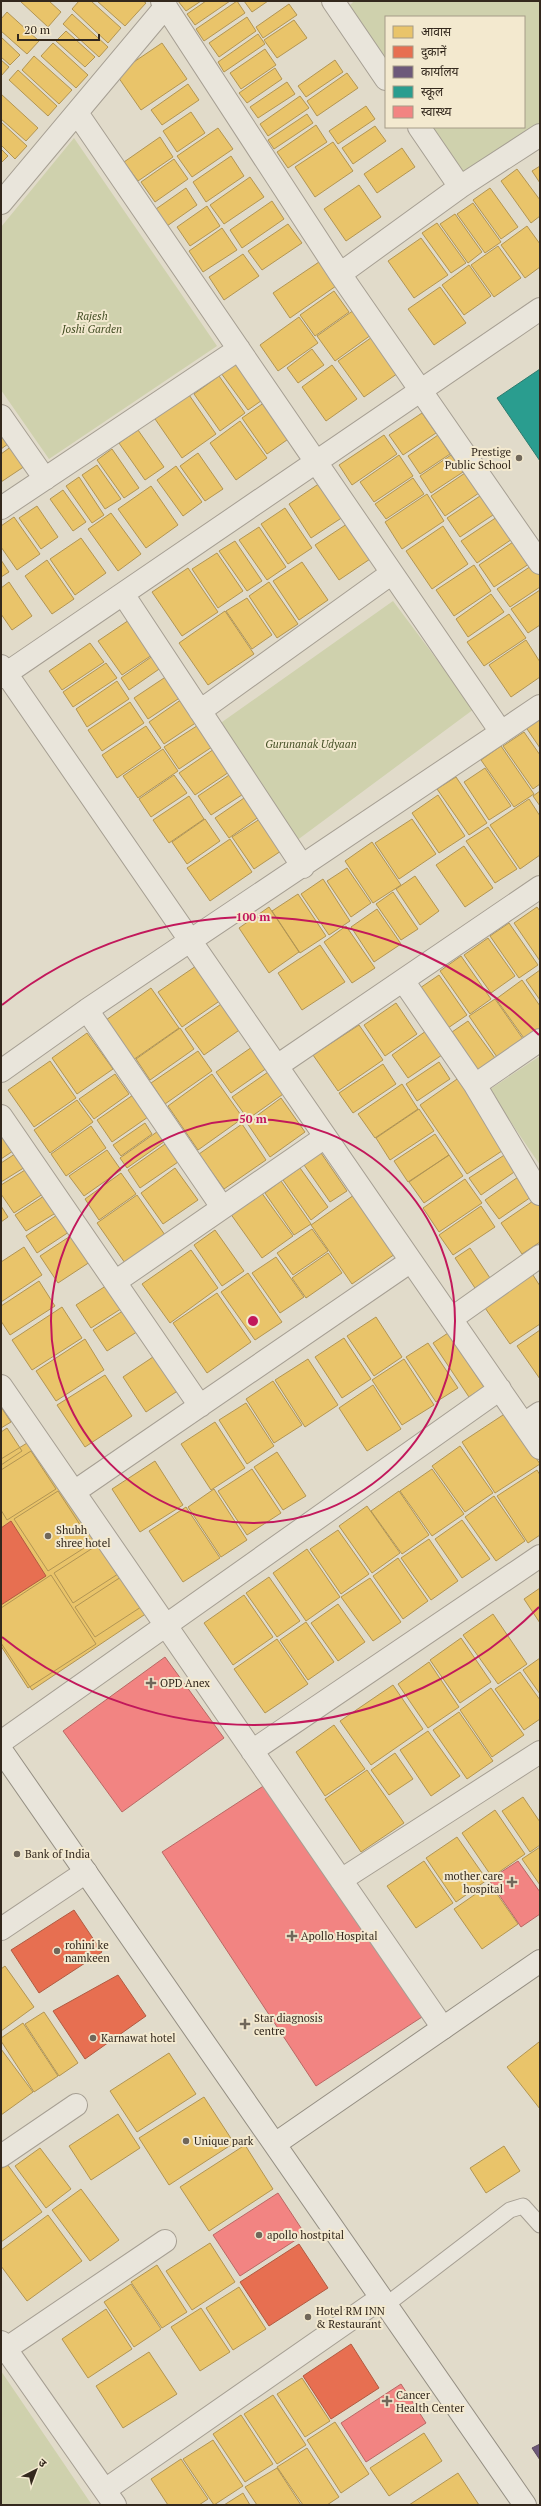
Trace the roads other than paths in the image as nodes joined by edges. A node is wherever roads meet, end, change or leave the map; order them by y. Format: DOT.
graph roads {
  1 [pos="164,3"];
  2 [pos="337,3"];
  3 [pos="385,77"];
  4 [pos="77,113"];
  5 [pos="420,128"];
  6 [pos="540,135"];
  7 [pos="460,187"];
  8 [pos="1,203"];
  9 [pos="340,274"];
  10 [pos="540,309"];
  11 [pos="239,349"];
  12 [pos="420,390"];
  13 [pos="1,416"];
  14 [pos="316,461"];
  15 [pos="45,479"];
  16 [pos="1,508"];
  17 [pos="540,563"];
  18 [pos="392,573"];
  19 [pos="123,594"];
  20 [pos="3,672"];
  21 [pos="540,706"];
  22 [pos="200,711"];
  23 [pos="501,732"];
  24 [pos="303,867"];
  25 [pos="540,888"];
  26 [pos="192,942"];
  27 [pos="404,982"];
  28 [pos="87,1010"];
  29 [pos="540,1040"];
  30 [pos="277,1066"];
  31 [pos="1,1071"];
  32 [pos="475,1085"];
  33 [pos="1,1116"];
  34 [pos="325,1137"];
  35 [pos="540,1194"];
  36 [pos="222,1207"];
  37 [pos="540,1256"];
  38 [pos="411,1261"];
  39 [pos="115,1282"];
  40 [pos="451,1319"];
  41 [pos="1,1386"];
  42 [pos="500,1389"];
  43 [pos="200,1406"];
  44 [pos="532,1419"];
  45 [pos="540,1448"];
  46 [pos="74,1492"];
  47 [pos="540,1556"];
  48 [pos="166,1625"];
  49 [pos="1,1742"];
  50 [pos="1,1750"];
  51 [pos="252,1750"];
  52 [pos="540,1752"];
  53 [pos="86,1872"];
  54 [pos="341,1880"];
  55 [pos="1,1929"];
  56 [pos="540,1961"];
  57 [pos="443,2028"];
  58 [pos="76,2105"];
  59 [pos="275,2144"];
  60 [pos="1,2156"];
  61 [pos="540,2224"];
  62 [pos="165,2241"];
  63 [pos="384,2301"];
  64 [pos="3,2348"];
  65 [pos="110,2498"];
  66 [pos="525,2505"];
  1 -- 4 [label="street"];
  1 -- 9 [label="street"];
  2 -- 3 [label="street"];
  4 -- 8 [label="street"];
  4 -- 11 [label="street"];
  5 -- 7 [label="street"];
  6 -- 7 [label="street"];
  7 -- 9 [label="street"];
  9 -- 12 [label="street"];
  10 -- 12 [label="street"];
  11 -- 14 [label="street"];
  11 -- 15 [label="street"];
  12 -- 14 [label="street"];
  12 -- 17 [label="street"];
  13 -- 15 [label="street"];
  14 -- 18 [label="street"];
  14 -- 19 [label="street"];
  15 -- 16 [label="street"];
  18 -- 22 [label="street"];
  18 -- 23 [label="street"];
  19 -- 20 [label="street"];
  19 -- 22 [label="street"];
  20 -- 26 [label="street"];
  21 -- 23 [label="street"];
  22 -- 24 [label="street"];
  23 -- 24 [label="street"];
  24 -- 26 [label="street"];
  25 -- 27 [label="street"];
  26 -- 28 [label="street"];
  26 -- 30 [label="street"];
  27 -- 30 [label="street"];
  27 -- 32 [label="street"];
  28 -- 31 [label="street"];
  28 -- 36 [label="street"];
  29 -- 32 [label="street"];
  30 -- 34 [label="street"];
  32 -- 35 [label="street"];
  33 -- 39 [label="street"];
  34 -- 36 [label="street"];
  34 -- 38 [label="street"];
  36 -- 39 [label="street"];
  37 -- 40 [label="street"];
  38 -- 40 [label="street"];
  38 -- 43 [label="street"];
  39 -- 43 [label="street"];
  40 -- 42 [label="street"];
  41 -- 46 [label="street"];
  42 -- 44 [label="street"];
  42 -- 48 [label="street"];
  43 -- 46 [label="street"];
  44 -- 45 [label="street"];
  46 -- 48 [label="street"];
  47 -- 51 [label="street"];
  48 -- 49 [label="street"];
  48 -- 51 [label="street"];
  50 -- 53 [label="street"];
  51 -- 54 [label="street"];
  52 -- 54 [label="street"];
  53 -- 55 [label="street"];
  53 -- 59 [label="street"];
  54 -- 57 [label="street"];
  56 -- 57 [label="street"];
  57 -- 59 [label="street"];
  58 -- 60 [label="street"];
  59 -- 63 [label="street"];
  61 -- 63 [label="lane"];
  62 -- 64 [label="street"];
  63 -- 65 [label="street"];
  63 -- 66 [label="street"];
  64 -- 65 [label="street"];
}
